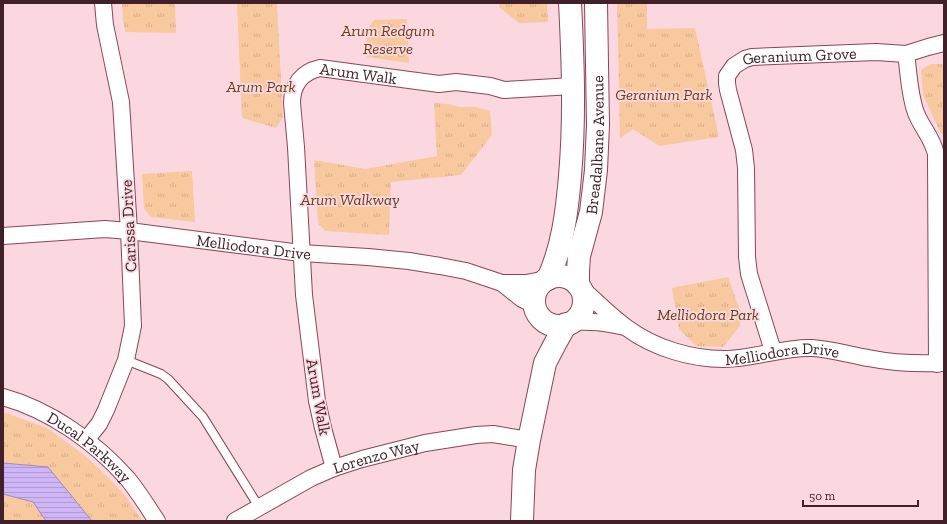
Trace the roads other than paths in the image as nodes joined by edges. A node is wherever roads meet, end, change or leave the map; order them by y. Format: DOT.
graph roads {
  1 [pos="103,3"];
  2 [pos="570,3"];
  3 [pos="596,3"];
  4 [pos="944,43"];
  5 [pos="906,54"];
  6 [pos="574,86"];
  7 [pos="129,231"];
  8 [pos="3,236"];
  9 [pos="301,253"];
  10 [pos="547,279"];
  11 [pos="502,283"];
  12 [pos="579,286"];
  13 [pos="536,308"];
  14 [pos="569,323"];
  15 [pos="627,328"];
  16 [pos="773,351"];
  17 [pos="126,360"];
  18 [pos="545,363"];
  19 [pos="940,363"];
  20 [pos="3,397"];
  21 [pos="86,440"];
  22 [pos="528,440"];
  23 [pos="334,468"];
  24 [pos="259,507"];
  25 [pos="157,521"];
  26 [pos="235,521"];
  27 [pos="522,521"];
  1 -- 7 [label="street, Carissa Drive"];
  2 -- 6 [label="street, Breadalbane Avenue"];
  3 -- 12 [label="street, Breadalbane Avenue"];
  4 -- 5 [label="street, Geranium Grove"];
  5 -- 16 [label="street, Geranium Grove"];
  5 -- 19 [label="street"];
  6 -- 9 [label="street, Arum Walk"];
  6 -- 10 [label="street, Breadalbane Avenue"];
  7 -- 8 [label="street, Melliodora Drive"];
  7 -- 9 [label="street, Melliodora Drive"];
  7 -- 17 [label="street, Carissa Drive"];
  9 -- 11 [label="street, Melliodora Drive"];
  9 -- 23 [label="street, Arum Walk"];
  10 -- 11 [label="street, Melliodora Drive"];
  10 -- 12 [label="street"];
  10 -- 13 [label="street"];
  11 -- 13 [label="street, Melliodora Drive"];
  12 -- 14 [label="street"];
  12 -- 15 [label="street, Melliodora Drive"];
  13 -- 14 [label="street"];
  13 -- 18 [label="street"];
  14 -- 15 [label="street, Melliodora Drive"];
  14 -- 18 [label="street"];
  15 -- 16 [label="street, Melliodora Drive"];
  16 -- 19 [label="street, Melliodora Drive"];
  17 -- 21 [label="street, Carissa Drive"];
  17 -- 24 [label="lane"];
  18 -- 22 [label="street"];
  20 -- 21 [label="street, Ducal Parkway"];
  21 -- 25 [label="street, Ducal Parkway"];
  22 -- 23 [label="street, Lorenzo Way"];
  22 -- 27 [label="street"];
  23 -- 24 [label="street, Lorenzo Way"];
  24 -- 26 [label="street, Lorenzo Way"];
}
